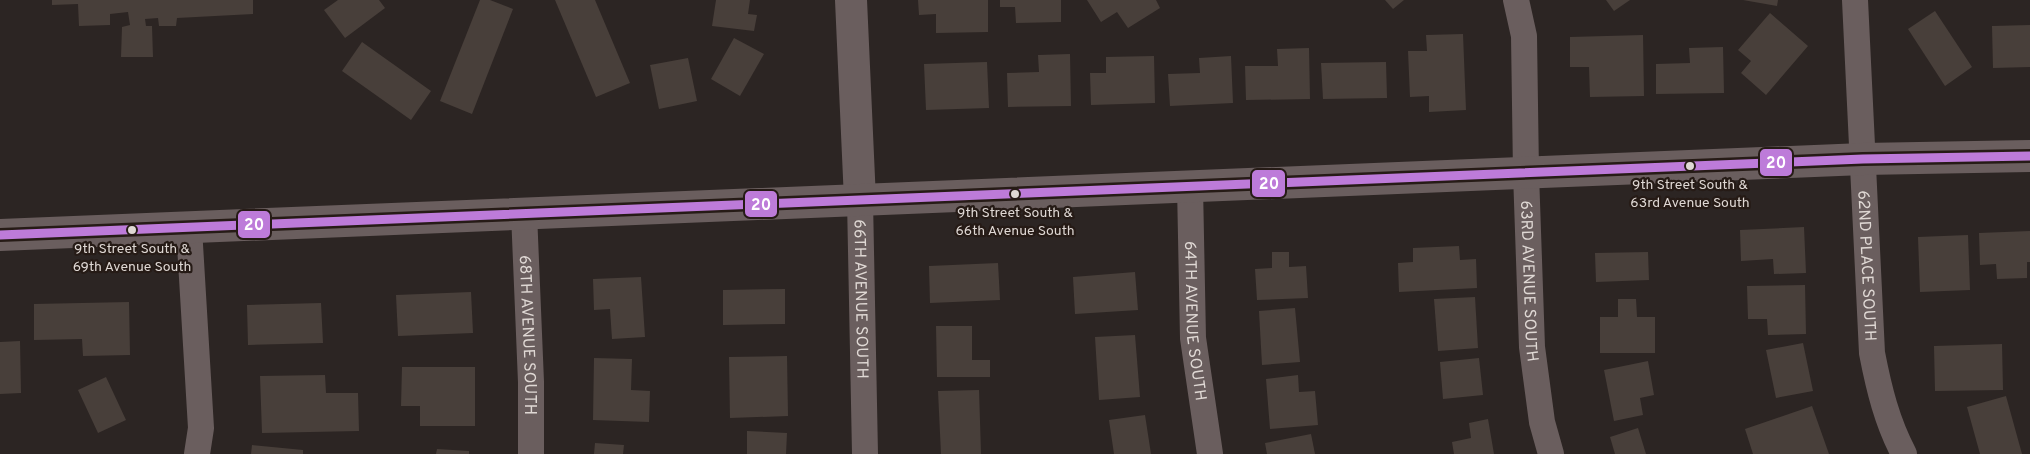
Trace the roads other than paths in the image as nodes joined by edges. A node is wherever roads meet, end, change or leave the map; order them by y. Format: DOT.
graph roads {
  1 [pos="851,0"];
  2 [pos="1516,0"];
  3 [pos="1855,0"];
  4 [pos="2030,156"];
  5 [pos="1863,159"];
  6 [pos="1526,173"];
  7 [pos="1190,186"];
  8 [pos="860,200"];
  9 [pos="524,213"];
  10 [pos="189,228"];
  11 [pos="0,235"];
  12 [pos="197,454"];
  13 [pos="531,454"];
  14 [pos="865,454"];
  15 [pos="1210,454"];
  16 [pos="1551,454"];
  17 [pos="1904,454"];
  1 -- 8 [label="street, 66TH AVENUE SOUTH"];
  2 -- 6 [label="street, 63RD AVENUE SOUTH"];
  3 -- 5 [label="street, 62ND PLACE SOUTH"];
  4 -- 5 [label="street"];
  5 -- 6 [label="street"];
  5 -- 17 [label="street, 62ND PLACE SOUTH"];
  6 -- 7 [label="street"];
  6 -- 16 [label="street, 63RD AVENUE SOUTH"];
  7 -- 8 [label="street"];
  7 -- 15 [label="street, 64TH AVENUE SOUTH"];
  8 -- 9 [label="street"];
  8 -- 14 [label="street, 66TH AVENUE SOUTH"];
  9 -- 10 [label="street"];
  9 -- 13 [label="street, 68TH AVENUE SOUTH"];
  10 -- 11 [label="street"];
  10 -- 12 [label="street"];
}
